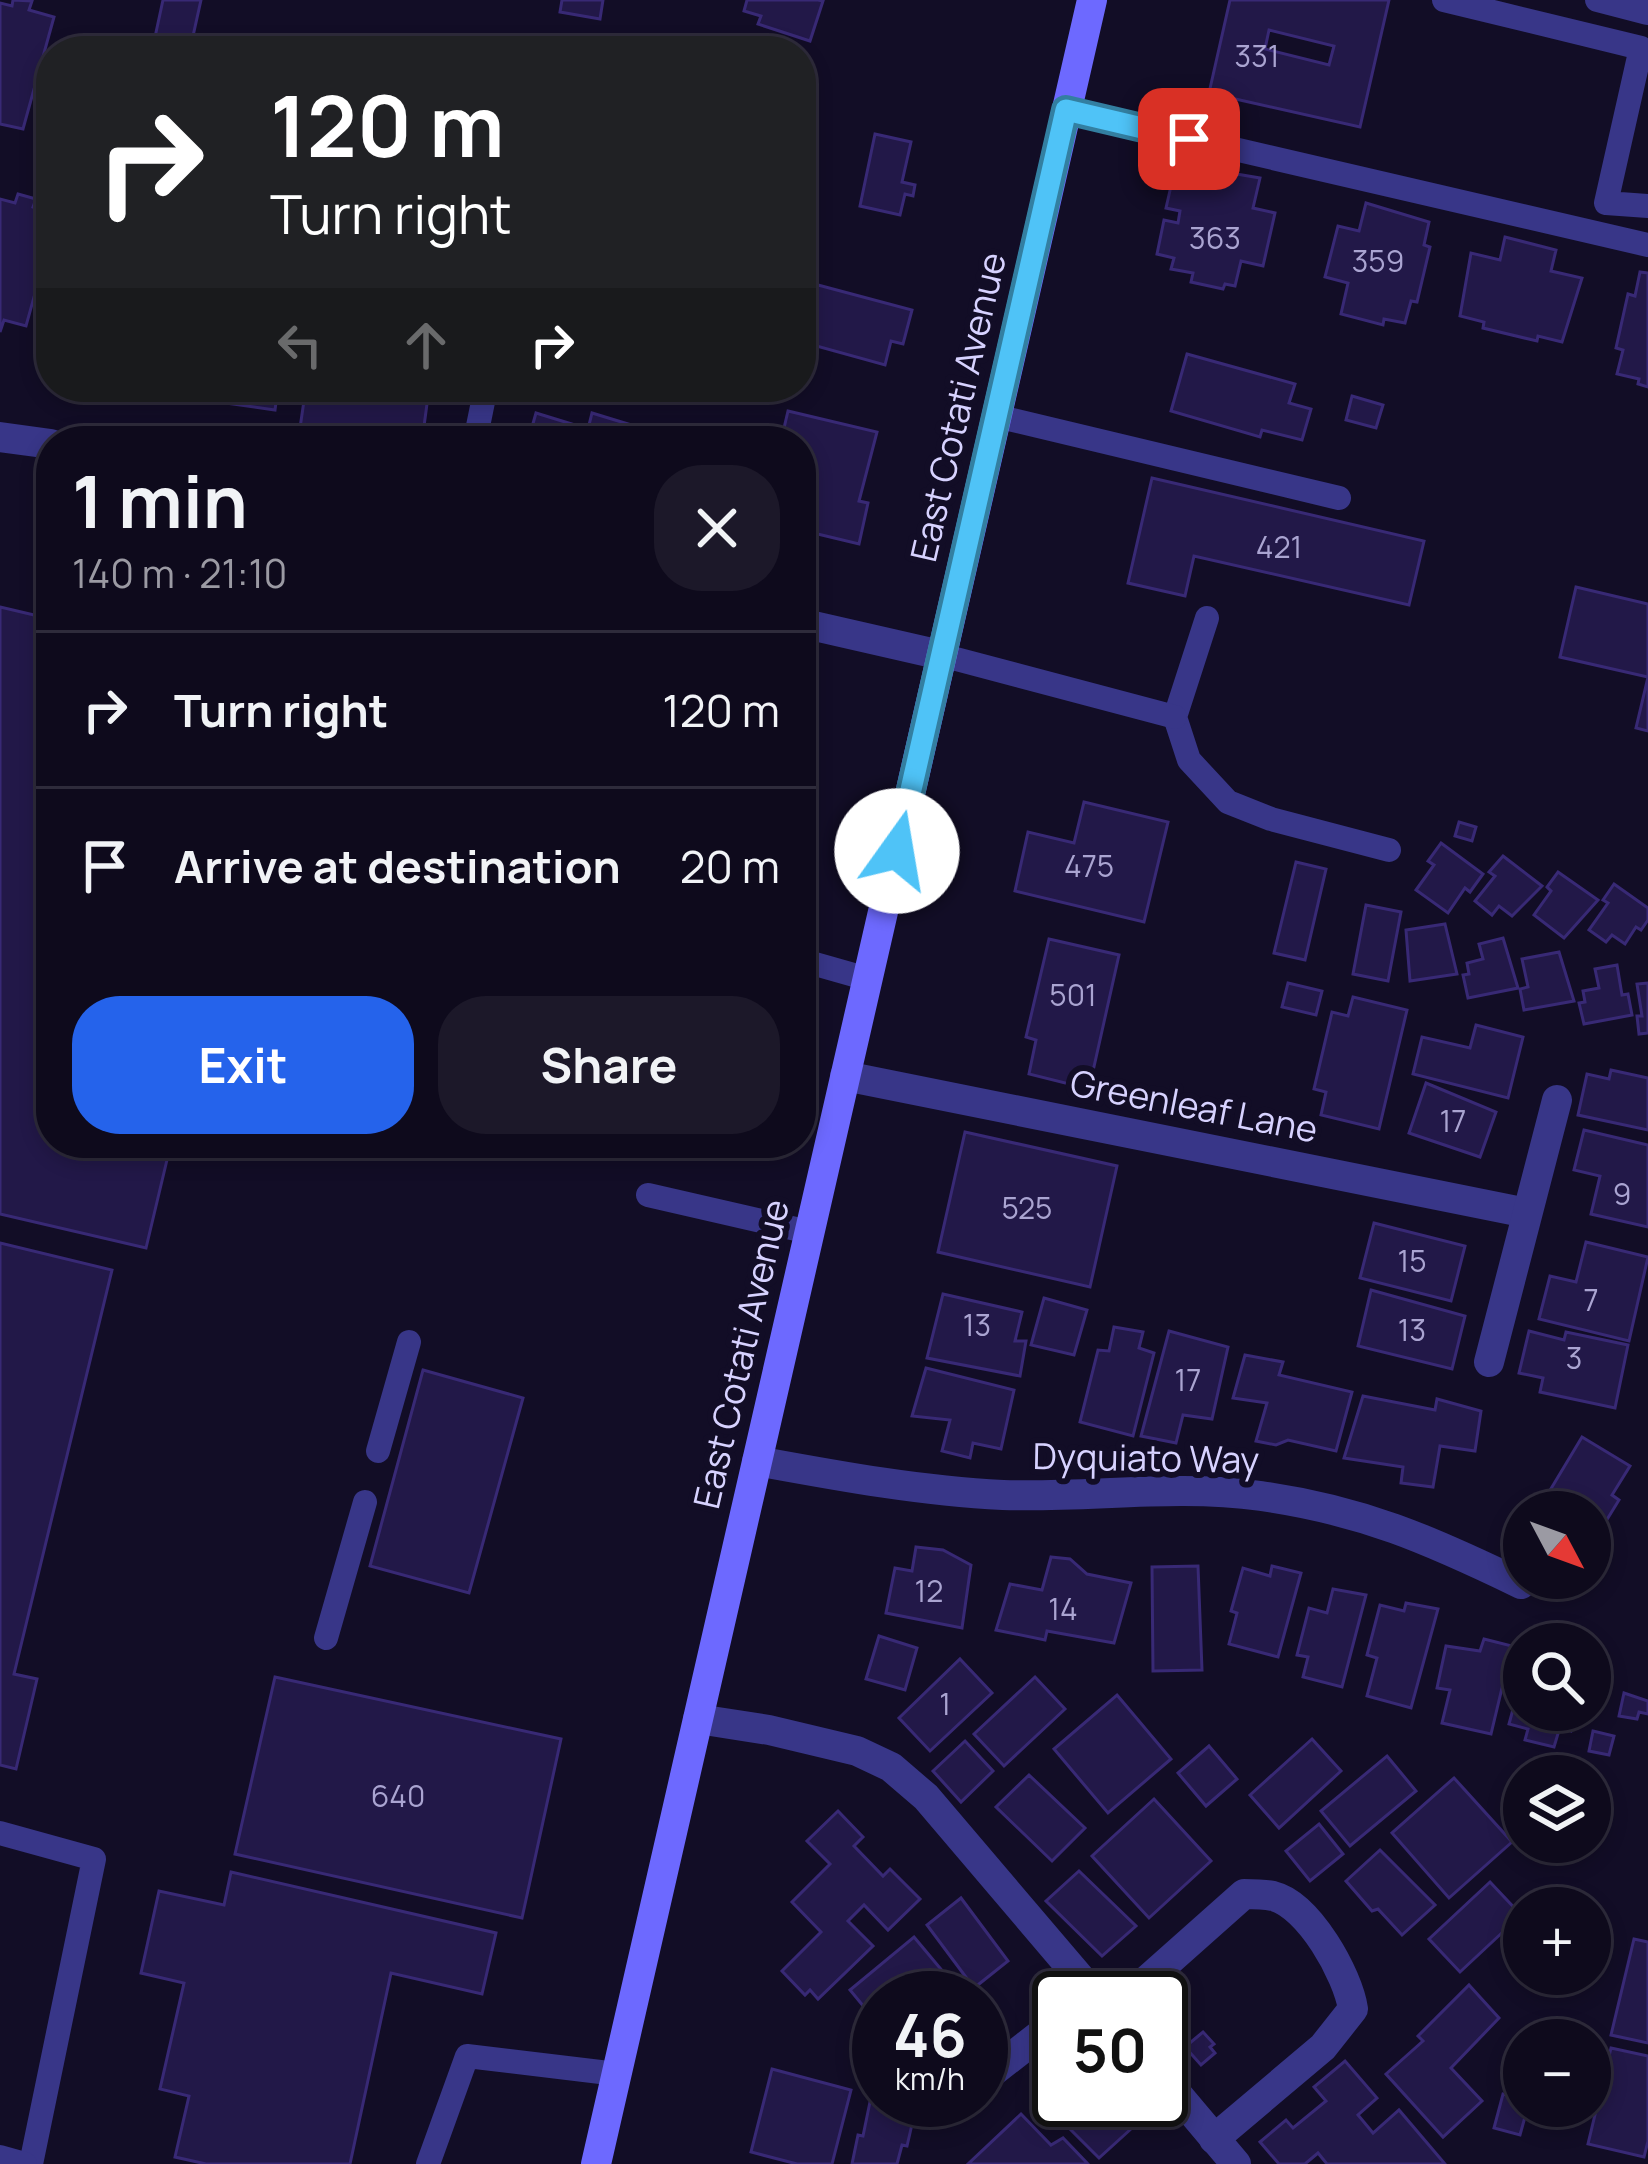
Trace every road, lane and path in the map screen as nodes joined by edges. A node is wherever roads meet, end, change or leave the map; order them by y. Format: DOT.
graph roads {
  1 [pos="1092,0"];
  2 [pos="1444,0"];
  3 [pos="1597,0"];
  4 [pos="1648,10"];
  5 [pos="1066,110"];
  6 [pos="1648,206"];
  7 [pos="1648,245"];
  8 [pos="996,416"];
  9 [pos="0,437"];
  10 [pos="36,442"];
  11 [pos="1339,498"];
  12 [pos="1207,618"];
  13 [pos="816,626"];
  14 [pos="941,655"];
  15 [pos="1175,717"];
  16 [pos="1389,850"];
  17 [pos="816,964"];
  18 [pos="868,979"];
  19 [pos="845,1076"];
  20 [pos="1557,1100"];
  21 [pos="648,1195"];
  22 [pos="1528,1213"];
  23 [pos="809,1232"];
  24 [pos="409,1342"];
  25 [pos="1489,1361"];
  26 [pos="378,1451"];
  27 [pos="757,1461"];
  28 [pos="365,1502"];
  29 [pos="1503,1574"];
  30 [pos="326,1638"];
  31 [pos="698,1719"];
  32 [pos="0,1833"];
  33 [pos="1071,1971"];
  34 [pos="1157,1971"];
  35 [pos="1032,2041"];
  36 [pos="1008,2060"];
  37 [pos="616,2074"];
  38 [pos="1188,2108"];
  39 [pos="1214,2139"];
  40 [pos="0,2157"];
  41 [pos="28,2164"];
  42 [pos="428,2164"];
  43 [pos="596,2164"];
  44 [pos="1235,2164"];
  1 -- 5 [label="main road, East Cotati Avenue"];
  2 -- 6 [label="lane"];
  3 -- 4 [label="lane"];
  5 -- 7 [label="lane"];
  5 -- 8 [label="main road, East Cotati Avenue"];
  8 -- 11 [label="lane"];
  8 -- 14 [label="main road, East Cotati Avenue"];
  9 -- 10 [label="street"];
  12 -- 15 [label="lane"];
  13 -- 14 [label="street"];
  14 -- 15 [label="lane"];
  14 -- 18 [label="main road, East Cotati Avenue"];
  15 -- 16 [label="lane"];
  17 -- 18 [label="lane"];
  18 -- 19 [label="main road, East Cotati Avenue"];
  19 -- 22 [label="street, Greenleaf Lane"];
  19 -- 23 [label="main road, East Cotati Avenue"];
  20 -- 22 [label="street"];
  21 -- 23 [label="lane"];
  22 -- 25 [label="street"];
  23 -- 27 [label="main road, East Cotati Avenue"];
  24 -- 26 [label="lane"];
  27 -- 29 [label="street, Dyquiato Way"];
  27 -- 31 [label="main road, East Cotati Avenue"];
  28 -- 30 [label="lane"];
  31 -- 33 [label="street"];
  31 -- 37 [label="main road, East Cotati Avenue"];
  32 -- 41 [label="lane"];
  34 -- 39 [label="street"];
  35 -- 36 [label="street"];
  37 -- 42 [label="lane"];
  37 -- 43 [label="main road, East Cotati Avenue"];
  38 -- 39 [label="street"];
  39 -- 44 [label="street"];
  40 -- 41 [label="lane"];
}
